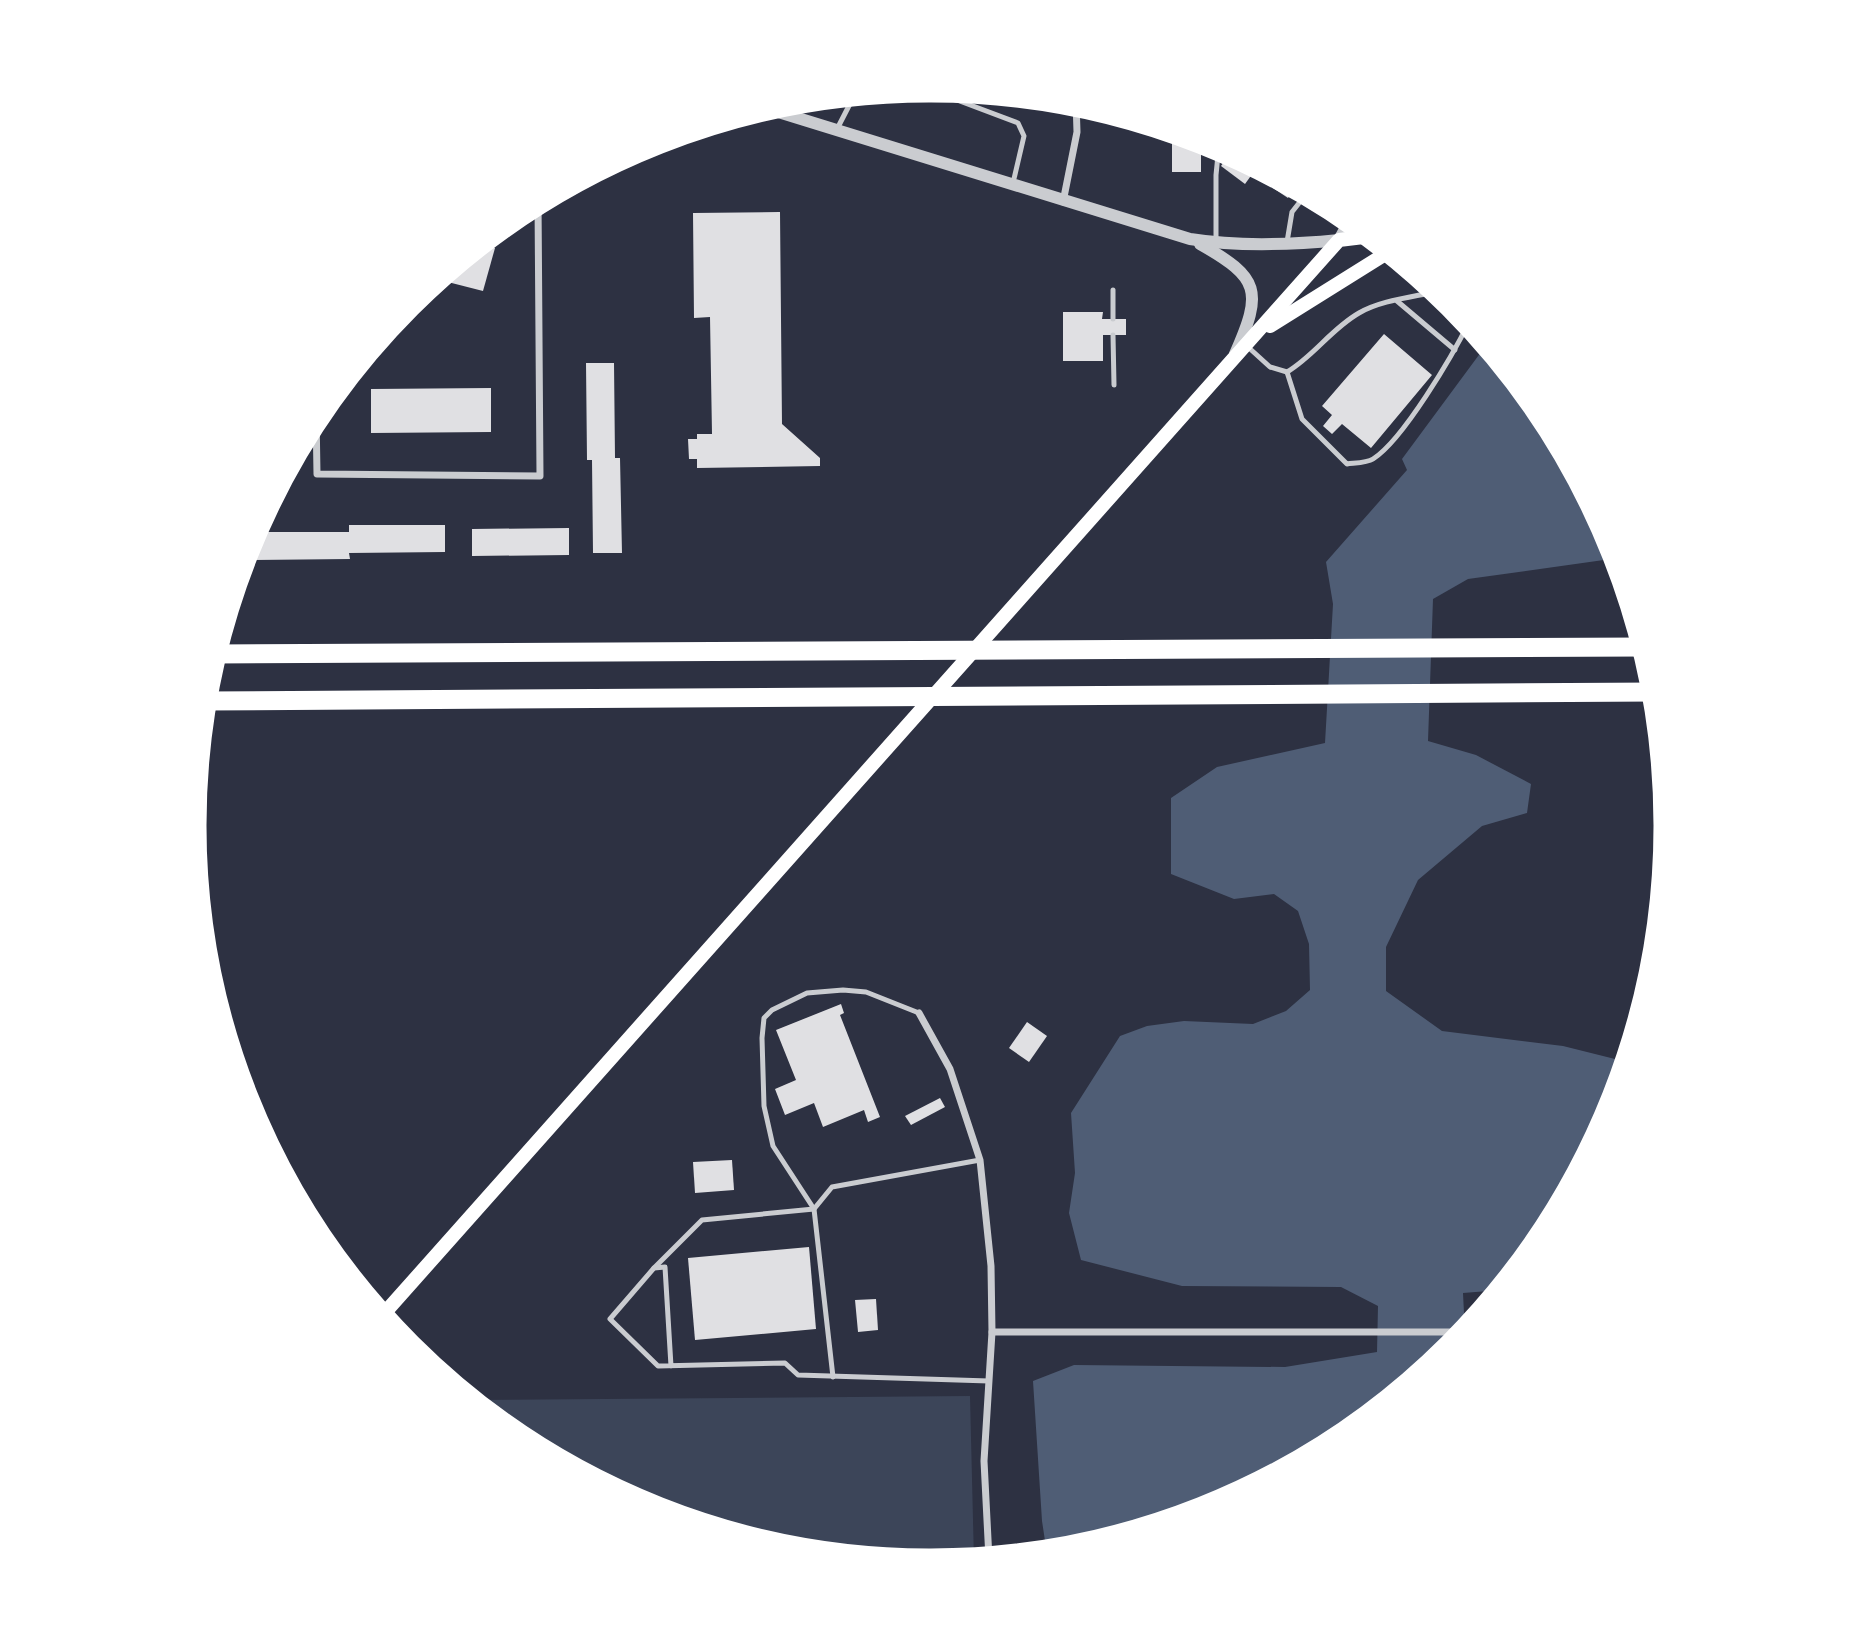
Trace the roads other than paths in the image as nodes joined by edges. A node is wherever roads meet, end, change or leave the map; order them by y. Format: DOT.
graph roads {
  1 [pos="950,99"];
  2 [pos="851,103"];
  3 [pos="782,113"];
  4 [pos="1076,113"];
  5 [pos="836,131"];
  6 [pos="1218,157"];
  7 [pos="1013,187"];
  8 [pos="1301,200"];
  9 [pos="1063,202"];
  10 [pos="538,213"];
  11 [pos="1345,229"];
  12 [pos="1358,238"];
  13 [pos="1190,239"];
  14 [pos="1339,240"];
  15 [pos="1216,243"];
  16 [pos="1286,245"];
  17 [pos="1382,256"];
  18 [pos="1113,290"];
  19 [pos="1426,294"];
  20 [pos="1397,301"];
  21 [pos="1113,319"];
  22 [pos="1464,332"];
  23 [pos="1256,334"];
  24 [pos="1113,335"];
  25 [pos="1246,346"];
  26 [pos="1455,350"];
  27 [pos="1232,361"];
  28 [pos="1287,373"];
  29 [pos="1114,385"];
  30 [pos="316,435"];
  31 [pos="1635,647"];
  32 [pos="223,654"];
  33 [pos="1645,692"];
  34 [pos="213,701"];
  35 [pos="919,1013"];
  36 [pos="980,1160"];
  37 [pos="814,1209"];
  38 [pos="654,1268"];
  39 [pos="387,1310"];
  40 [pos="992,1332"];
  41 [pos="1452,1332"];
  42 [pos="671,1366"];
  43 [pos="834,1377"];
  44 [pos="989,1381"];
  45 [pos="989,1550"];
  1 -- 7 [label="lane"];
  2 -- 5 [label="lane"];
  3 -- 5 [label="street"];
  4 -- 9 [label="street"];
  5 -- 7 [label="street"];
  6 -- 15 [label="lane"];
  7 -- 9 [label="street"];
  8 -- 16 [label="lane"];
  9 -- 13 [label="street"];
  10 -- 30 [label="street"];
  11 -- 14 [label="street"];
  12 -- 14 [label="main road"];
  13 -- 15 [label="street"];
  13 -- 27 [label="street"];
  14 -- 16 [label="street"];
  14 -- 23 [label="main road"];
  15 -- 16 [label="street"];
  17 -- 23 [label="main road"];
  18 -- 21 [label="lane"];
  19 -- 20 [label="lane"];
  20 -- 26 [label="lane"];
  20 -- 28 [label="lane"];
  22 -- 26 [label="lane"];
  23 -- 25 [label="main road"];
  24 -- 29 [label="lane"];
  25 -- 27 [label="main road"];
  25 -- 28 [label="lane"];
  26 -- 28 [label="lane"];
  27 -- 39 [label="main road"];
  31 -- 32 [label="highway"];
  33 -- 34 [label="highway"];
  35 -- 36 [label="street"];
  35 -- 37 [label="lane"];
  36 -- 37 [label="lane"];
  36 -- 40 [label="street"];
  37 -- 38 [label="lane"];
  37 -- 43 [label="lane"];
  38 -- 42 [label="lane"];
  38 -- 42 [label="lane"];
  40 -- 41 [label="street"];
  40 -- 44 [label="street"];
  42 -- 43 [label="lane"];
  43 -- 44 [label="lane"];
  44 -- 45 [label="street"];
}
